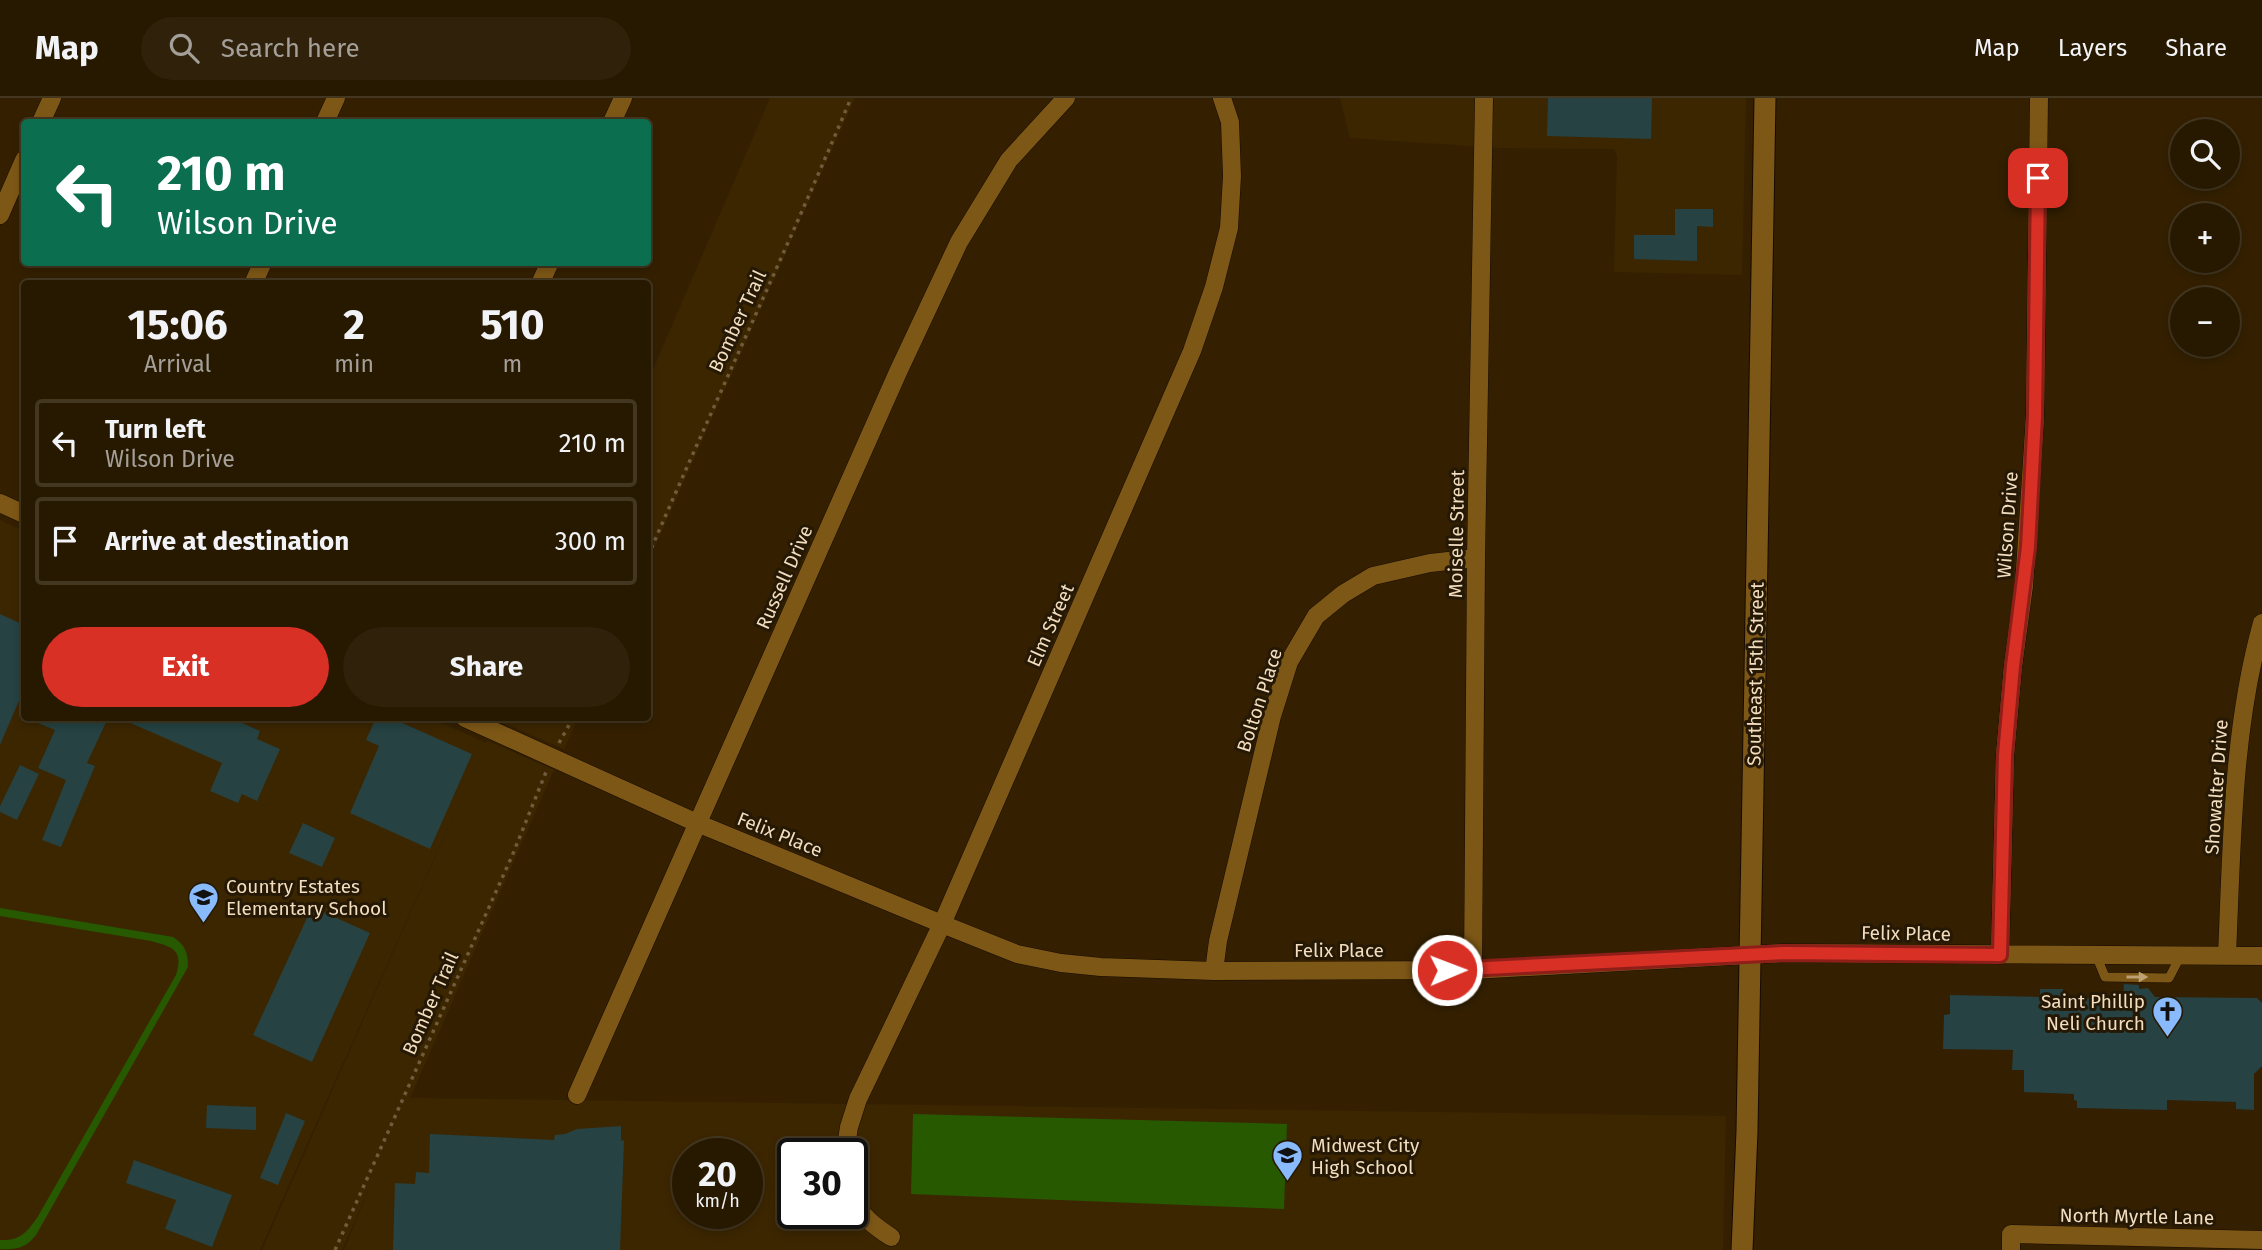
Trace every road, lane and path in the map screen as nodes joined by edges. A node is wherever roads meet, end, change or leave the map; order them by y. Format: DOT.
graph roads {
  1 [pos="52,98"];
  2 [pos="336,98"];
  3 [pos="623,98"];
  4 [pos="851,98"];
  5 [pos="1066,98"];
  6 [pos="1222,98"];
  7 [pos="1484,98"];
  8 [pos="1765,98"];
  9 [pos="2039,98"];
  10 [pos="42,119"];
  11 [pos="326,119"];
  12 [pos="613,119"];
  13 [pos="21,167"];
  14 [pos="0,215"];
  15 [pos="0,503"];
  16 [pos="21,513"];
  17 [pos="651,549"];
  18 [pos="1476,558"];
  19 [pos="2262,623"];
  20 [pos="472,721"];
  21 [pos="571,721"];
  22 [pos="557,745"];
  23 [pos="548,767"];
  24 [pos="697,822"];
  25 [pos="942,924"];
  26 [pos="1751,954"];
  27 [pos="2000,955"];
  28 [pos="2227,955"];
  29 [pos="2262,956"];
  30 [pos="1473,970"];
  31 [pos="1214,971"];
  32 [pos="576,1096"];
  33 [pos="847,1138"];
  34 [pos="868,1220"];
  35 [pos="891,1237"];
  36 [pos="2262,1240"];
  37 [pos="2011,1242"];
  38 [pos="335,1250"];
  39 [pos="1742,1250"];
  1 -- 10 [label="street"];
  2 -- 11 [label="street"];
  3 -- 12 [label="street"];
  4 -- 17 [label="path, Bomber Trail"];
  5 -- 24 [label="street, Russell Drive"];
  6 -- 25 [label="street, Elm Street"];
  7 -- 18 [label="street, Moiselle Street"];
  8 -- 26 [label="main road, Southeast 15th Street"];
  9 -- 27 [label="street, Wilson Drive"];
  13 -- 14 [label="street"];
  15 -- 16 [label="street"];
  18 -- 30 [label="street, Moiselle Street"];
  18 -- 31 [label="street, Bolton Place"];
  19 -- 28 [label="street, Showalter Drive"];
  20 -- 24 [label="street, Felix Place"];
  21 -- 22 [label="path"];
  23 -- 38 [label="path, Bomber Trail"];
  24 -- 25 [label="street, Felix Place"];
  24 -- 32 [label="street, Russell Drive"];
  25 -- 31 [label="street, Felix Place"];
  25 -- 33 [label="street, Elm Street"];
  26 -- 27 [label="street, Felix Place"];
  26 -- 30 [label="street, Felix Place"];
  26 -- 39 [label="main road, Southeast 15th Street"];
  27 -- 28 [label="street, Felix Place"];
  28 -- 29 [label="street, Felix Place"];
  30 -- 31 [label="street, Felix Place"];
  34 -- 35 [label="street"];
  36 -- 37 [label="street, North Myrtle Lane"];
}
